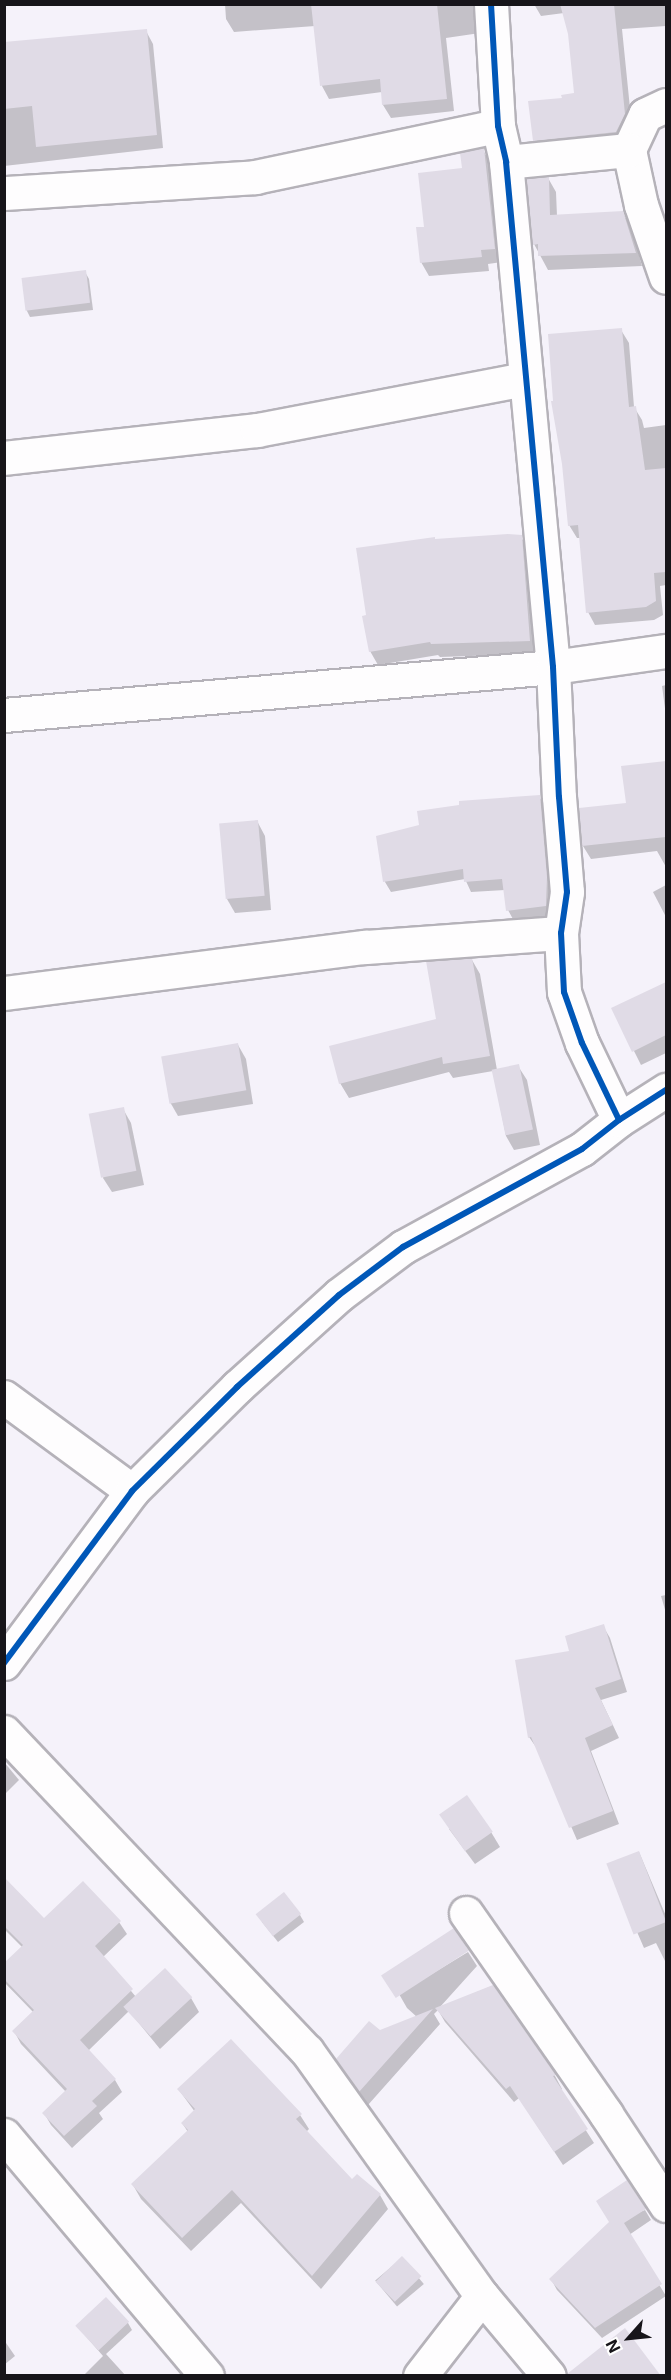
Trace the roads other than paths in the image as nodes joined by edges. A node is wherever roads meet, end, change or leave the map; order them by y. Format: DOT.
graph roads {
  1 [pos="491,4"];
  2 [pos="666,105"];
  3 [pos="498,126"];
  4 [pos="629,150"];
  5 [pos="506,162"];
  6 [pos="4,193"];
  7 [pos="666,277"];
  8 [pos="524,379"];
  9 [pos="4,458"];
  10 [pos="666,651"];
  11 [pos="554,667"];
  12 [pos="4,715"];
  13 [pos="561,933"];
  14 [pos="4,993"];
  15 [pos="666,1090"];
  16 [pos="619,1120"];
  17 [pos="4,1397"];
  18 [pos="132,1491"];
  19 [pos="4,1663"];
  20 [pos="4,1732"];
  21 [pos="466,1913"];
  22 [pos="4,2136"];
  23 [pos="666,2205"];
  24 [pos="482,2296"];
  25 [pos="207,2376"];
  26 [pos="420,2376"];
  27 [pos="549,2376"];
  1 -- 3 [label="street"];
  2 -- 4 [label="street"];
  3 -- 5 [label="street"];
  3 -- 6 [label="street"];
  4 -- 5 [label="street"];
  4 -- 7 [label="street"];
  5 -- 8 [label="street"];
  8 -- 9 [label="street"];
  8 -- 11 [label="street"];
  10 -- 11 [label="street"];
  11 -- 12 [label="street"];
  11 -- 13 [label="street"];
  13 -- 14 [label="street"];
  13 -- 16 [label="street"];
  15 -- 16 [label="street"];
  16 -- 18 [label="street"];
  17 -- 18 [label="street"];
  18 -- 19 [label="street"];
  20 -- 24 [label="street"];
  21 -- 23 [label="street"];
  22 -- 25 [label="street"];
  24 -- 26 [label="street"];
  24 -- 27 [label="street"];
}
